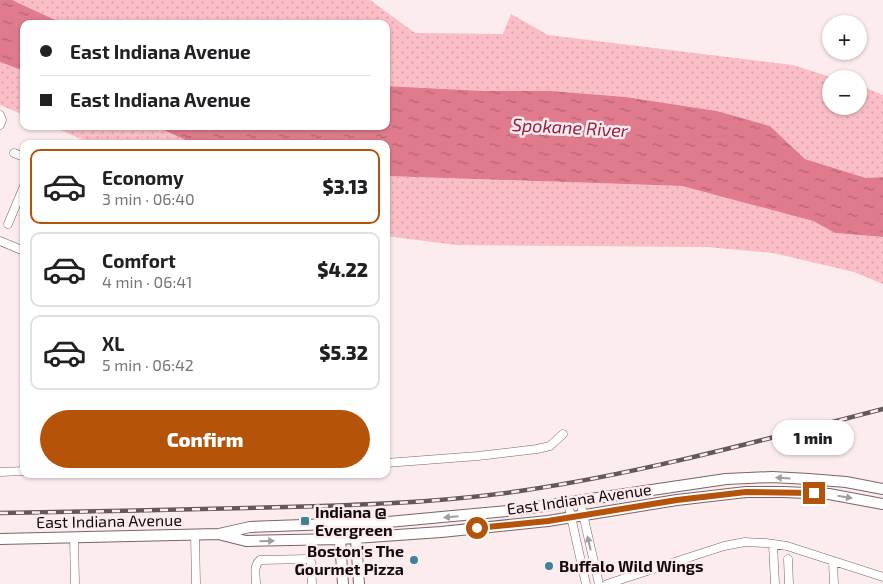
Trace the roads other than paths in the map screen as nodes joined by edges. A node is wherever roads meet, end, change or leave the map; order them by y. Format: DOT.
graph roads {
  1 [pos="0,115"];
  2 [pos="0,125"];
  3 [pos="14,153"];
  4 [pos="20,155"];
  5 [pos="20,203"];
  6 [pos="8,224"];
  7 [pos="0,241"];
  8 [pos="20,249"];
  9 [pos="563,434"];
  10 [pos="390,462"];
  11 [pos="20,471"];
  12 [pos="0,472"];
  13 [pos="883,489"];
  14 [pos="580,501"];
  15 [pos="568,503"];
  16 [pos="883,504"];
  17 [pos="583,516"];
  18 [pos="571,518"];
  19 [pos="355,523"];
  20 [pos="339,524"];
  21 [pos="219,534"];
  22 [pos="195,535"];
  23 [pos="74,537"];
  24 [pos="0,538"];
  25 [pos="356,538"];
  26 [pos="340,539"];
  27 [pos="774,544"];
  28 [pos="788,559"];
  29 [pos="833,562"];
  30 [pos="883,577"];
  31 [pos="75,584"];
  32 [pos="196,584"];
  33 [pos="256,584"];
  34 [pos="312,584"];
  35 [pos="343,584"];
  36 [pos="359,584"];
  37 [pos="586,584"];
  38 [pos="599,584"];
  39 [pos="606,584"];
  40 [pos="775,584"];
  41 [pos="790,584"];
  42 [pos="834,584"];
  1 -- 2 [label="street"];
  3 -- 4 [label="street"];
  5 -- 6 [label="street"];
  7 -- 8 [label="street"];
  9 -- 10 [label="street"];
  11 -- 12 [label="street"];
  13 -- 14 [label="main road, East Indiana Avenue, one-way"];
  14 -- 15 [label="main road, East Indiana Avenue"];
  14 -- 17 [label="street"];
  15 -- 18 [label="street"];
  15 -- 19 [label="main road, East Indiana Avenue, one-way"];
  17 -- 16 [label="main road, East Indiana Avenue, one-way"];
  17 -- 18 [label="main road, East Indiana Avenue"];
  38 -- 17 [label="street, one-way"];
  18 -- 25 [label="main road, East Indiana Avenue"];
  18 -- 37 [label="street"];
  19 -- 20 [label="main road, East Indiana Avenue"];
  19 -- 25 [label="main road"];
  20 -- 21 [label="main road, East Indiana Avenue"];
  20 -- 26 [label="main road"];
  21 -- 22 [label="main road, East Indiana Avenue"];
  21 -- 26 [label="main road, East Indiana Avenue, one-way"];
  22 -- 23 [label="main road, East Indiana Avenue"];
  22 -- 32 [label="street"];
  23 -- 24 [label="main road, East Indiana Avenue"];
  23 -- 31 [label="street"];
  25 -- 26 [label="main road, East Indiana Avenue"];
  25 -- 36 [label="main road"];
  26 -- 35 [label="main road"];
  27 -- 29 [label="street"];
  27 -- 39 [label="street"];
  27 -- 40 [label="street"];
  28 -- 41 [label="street"];
  29 -- 30 [label="street"];
  29 -- 42 [label="street"];
  33 -- 34 [label="street"];
}
